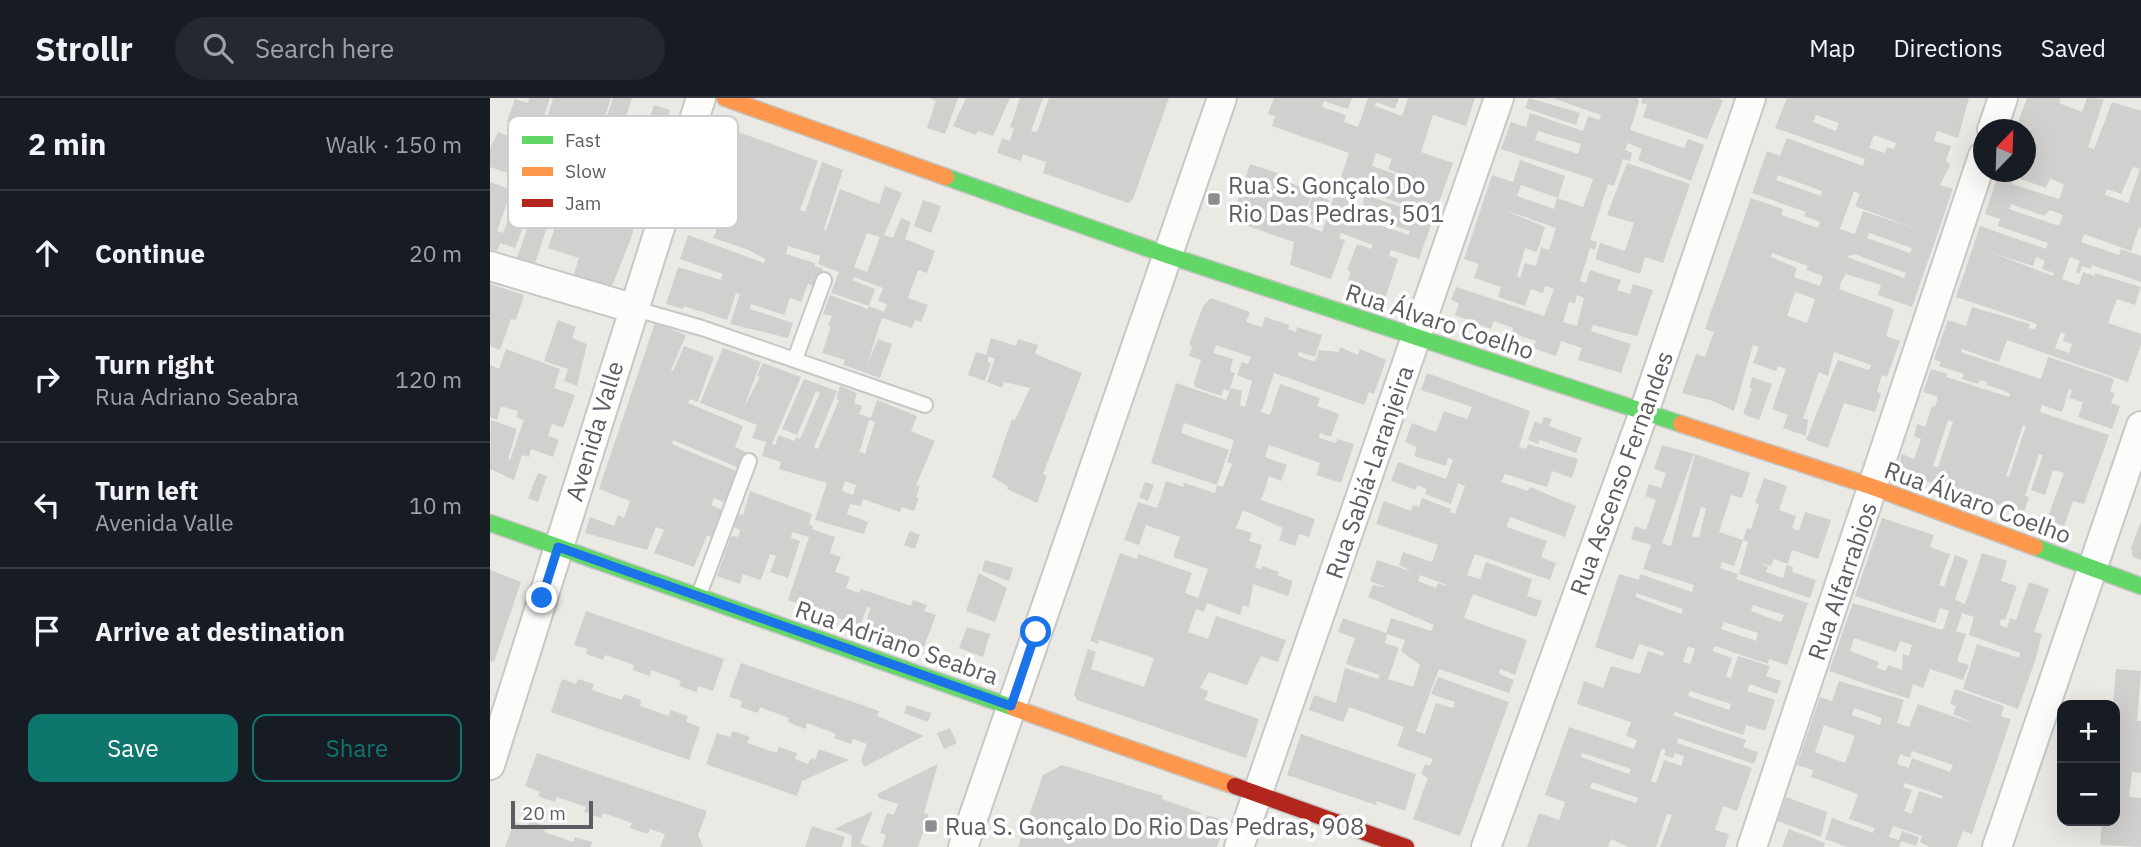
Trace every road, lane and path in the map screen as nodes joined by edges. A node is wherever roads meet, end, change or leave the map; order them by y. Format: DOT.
graph roads {
  1 [pos="701,98"];
  2 [pos="725,98"];
  3 [pos="1222,98"];
  4 [pos="1499,98"];
  5 [pos="1751,98"];
  6 [pos="2003,98"];
  7 [pos="695,116"];
  8 [pos="1996,119"];
  9 [pos="1974,182"];
  10 [pos="658,228"];
  11 [pos="1167,255"];
  12 [pos="490,266"];
  13 [pos="824,280"];
  14 [pos="632,308"];
  15 [pos="1416,336"];
  16 [pos="795,359"];
  17 [pos="925,405"];
  18 [pos="1644,412"];
  19 [pos="2141,426"];
  20 [pos="748,461"];
  21 [pos="1873,487"];
  22 [pos="490,523"];
  23 [pos="558,547"];
  24 [pos="2092,568"];
  25 [pos="2141,586"];
  26 [pos="699,596"];
  27 [pos="1011,706"];
  28 [pos="490,765"];
  29 [pos="1257,795"];
  30 [pos="963,847"];
  31 [pos="1239,847"];
  32 [pos="1406,847"];
  33 [pos="1486,847"];
  34 [pos="1752,847"];
  35 [pos="1997,847"];
  1 -- 7 [label="street, Avenida Valle"];
  2 -- 11 [label="street, Rua Álvaro Coelho"];
  3 -- 11 [label="street"];
  4 -- 15 [label="street, Rua Sabiá-Laranjeira"];
  5 -- 18 [label="street, Rua Ascenso Fernandes"];
  6 -- 8 [label="street"];
  9 -- 21 [label="street, Rua Alfarrabios"];
  10 -- 14 [label="street, Avenida Valle"];
  11 -- 15 [label="street, Rua Álvaro Coelho"];
  11 -- 27 [label="street"];
  12 -- 14 [label="street"];
  13 -- 16 [label="lane"];
  14 -- 16 [label="lane"];
  14 -- 23 [label="street, Avenida Valle"];
  15 -- 18 [label="street, Rua Álvaro Coelho"];
  15 -- 29 [label="street, Rua Sabiá-Laranjeira"];
  16 -- 17 [label="lane"];
  18 -- 21 [label="street, Rua Álvaro Coelho"];
  18 -- 33 [label="street, Rua Ascenso Fernandes"];
  19 -- 24 [label="street"];
  20 -- 26 [label="lane"];
  21 -- 24 [label="street, Rua Álvaro Coelho"];
  21 -- 34 [label="street, Rua Alfarrabios"];
  22 -- 23 [label="street, Rua Adriano Seabra"];
  23 -- 26 [label="street, Rua Adriano Seabra"];
  23 -- 28 [label="street, Avenida Valle"];
  24 -- 25 [label="street, Rua Álvaro Coelho"];
  24 -- 35 [label="street"];
  26 -- 27 [label="street, Rua Adriano Seabra"];
  27 -- 29 [label="street, Rua Adriano Seabra"];
  27 -- 30 [label="street"];
  29 -- 31 [label="street, Rua Sabiá-Laranjeira"];
  29 -- 32 [label="street, Rua Adriano Seabra"];
}
